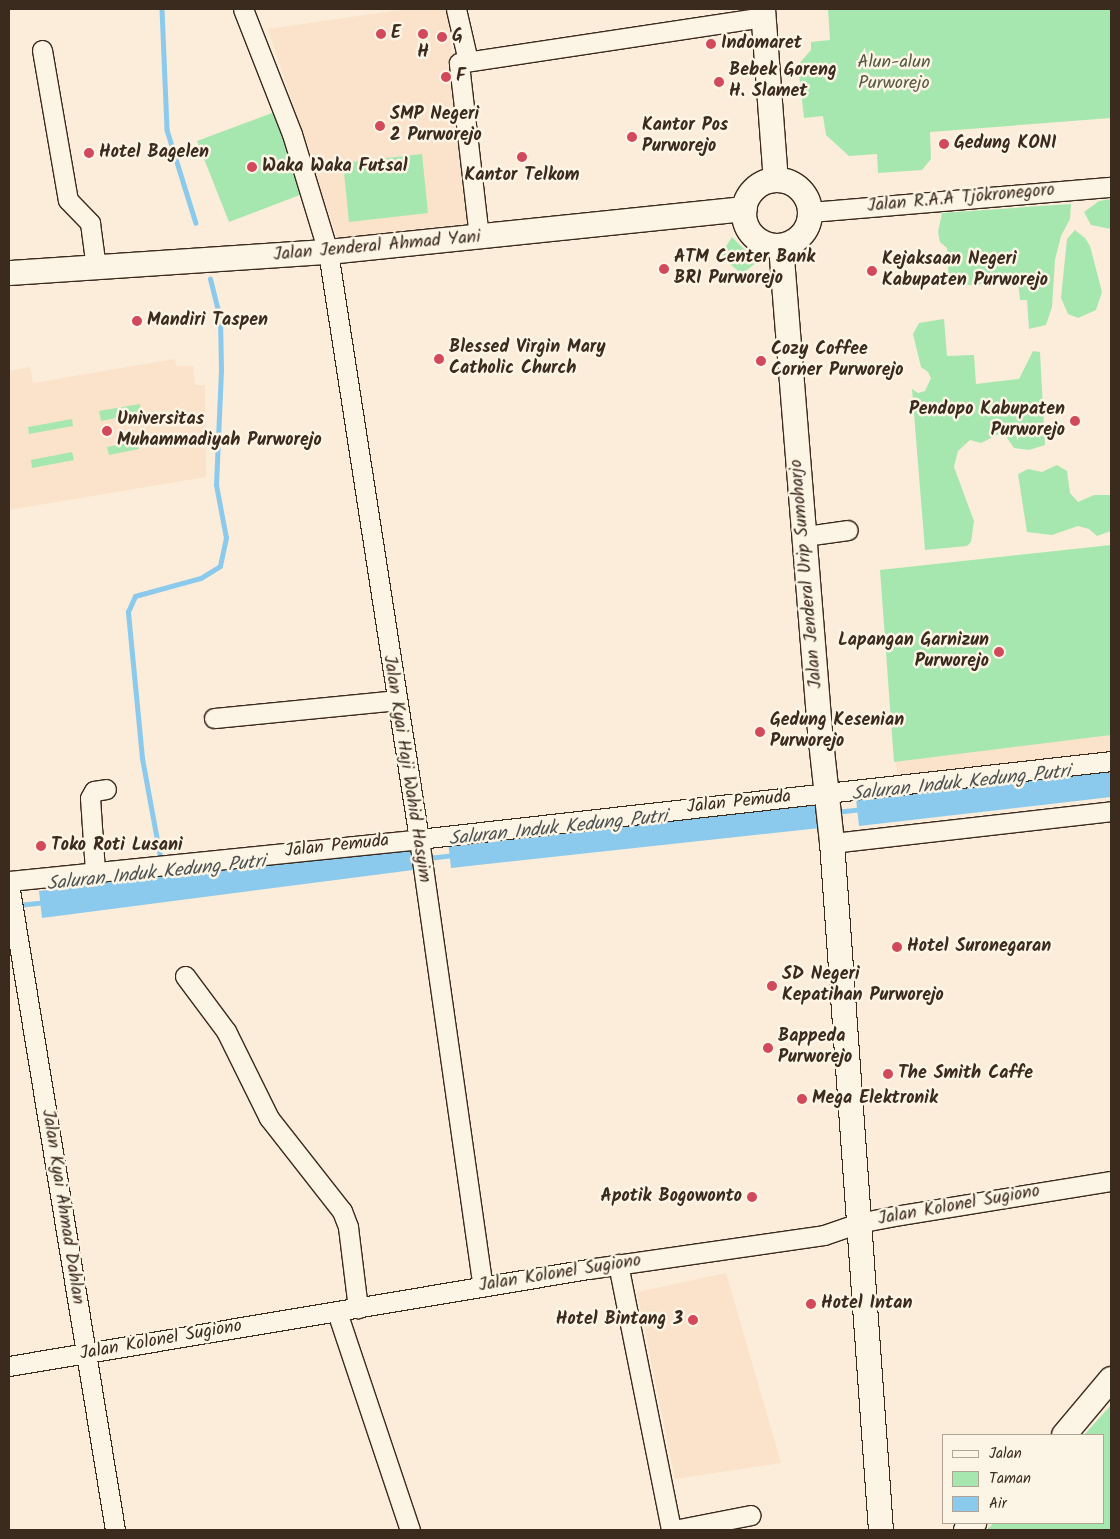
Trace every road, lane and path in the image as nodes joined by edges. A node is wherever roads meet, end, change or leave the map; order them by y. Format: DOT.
graph roads {
  1 [pos="243,9"];
  2 [pos="456,9"];
  3 [pos="764,13"];
  4 [pos="42,50"];
  5 [pos="468,61"];
  6 [pos="776,180"];
  7 [pos="1111,187"];
  8 [pos="744,209"];
  9 [pos="811,212"];
  10 [pos="479,237"];
  11 [pos="781,246"];
  12 [pos="328,252"];
  13 [pos="96,268"];
  14 [pos="9,273"];
  15 [pos="848,530"];
  16 [pos="805,536"];
  17 [pos="396,700"];
  18 [pos="214,718"];
  19 [pos="1111,761"];
  20 [pos="106,789"];
  21 [pos="828,796"];
  22 [pos="1111,811"];
  23 [pos="419,839"];
  24 [pos="832,842"];
  25 [pos="95,871"];
  26 [pos="9,882"];
  27 [pos="185,976"];
  28 [pos="1111,1181"];
  29 [pos="858,1224"];
  30 [pos="618,1264"];
  31 [pos="483,1286"];
  32 [pos="358,1308"];
  33 [pos="337,1312"];
  34 [pos="85,1354"];
  35 [pos="9,1366"];
  36 [pos="1111,1379"];
  37 [pos="1065,1434"];
  38 [pos="752,1515"];
  39 [pos="115,1530"];
  40 [pos="410,1530"];
  41 [pos="673,1530"];
  42 [pos="881,1530"];
  1 -- 12 [label="street, Jalan Kyai Haji Wahid Hasyim"];
  2 -- 5 [label="street"];
  3 -- 5 [label="street"];
  3 -- 6 [label="main road"];
  4 -- 13 [label="street"];
  5 -- 10 [label="street"];
  6 -- 8 [label="main road"];
  6 -- 9 [label="main road"];
  7 -- 9 [label="street, Jalan R.A.A Tjokronegoro"];
  8 -- 10 [label="main road, Jalan Jenderal Ahmad Yani"];
  8 -- 11 [label="main road"];
  9 -- 11 [label="main road"];
  10 -- 12 [label="main road, Jalan Jenderal Ahmad Yani"];
  11 -- 16 [label="main road, Jalan Jenderal Urip Sumoharjo"];
  12 -- 13 [label="main road, Jalan Jenderal Ahmad Yani"];
  12 -- 17 [label="street, Jalan Kyai Haji Wahid Hasyim"];
  13 -- 14 [label="main road, Jalan Jenderal Ahmad Yani"];
  15 -- 16 [label="street"];
  16 -- 21 [label="main road, Jalan Jenderal Urip Sumoharjo"];
  17 -- 18 [label="street"];
  17 -- 23 [label="street, Jalan Kyai Haji Wahid Hasyim"];
  19 -- 21 [label="street, Jalan Pemuda"];
  20 -- 25 [label="street"];
  21 -- 23 [label="street, Jalan Pemuda"];
  21 -- 24 [label="main road, Jalan Jenderal Urip Sumoharjo"];
  22 -- 24 [label="street"];
  23 -- 25 [label="street, Jalan Pemuda"];
  23 -- 31 [label="street, Jalan Kyai Haji Wahid Hasyim"];
  24 -- 29 [label="main road, Jalan Jenderal Urip Sumoharjo"];
  25 -- 26 [label="street, Jalan Pemuda"];
  26 -- 34 [label="street, Jalan Kyai Ahmad Dahlan"];
  27 -- 32 [label="street"];
  28 -- 29 [label="street, Jalan Kolonel Sugiono"];
  29 -- 30 [label="street, Jalan Kolonel Sugiono"];
  29 -- 42 [label="main road, Jalan Jenderal Urip Sumoharjo"];
  30 -- 31 [label="street, Jalan Kolonel Sugiono"];
  30 -- 41 [label="street"];
  31 -- 32 [label="street, Jalan Kolonel Sugiono"];
  32 -- 33 [label="street, Jalan Kolonel Sugiono"];
  33 -- 34 [label="street, Jalan Kolonel Sugiono"];
  33 -- 40 [label="street"];
  34 -- 35 [label="street, Jalan Kolonel Sugiono"];
  34 -- 39 [label="street, Jalan Kyai Ahmad Dahlan"];
  36 -- 37 [label="main road"];
  38 -- 41 [label="street"];
}
